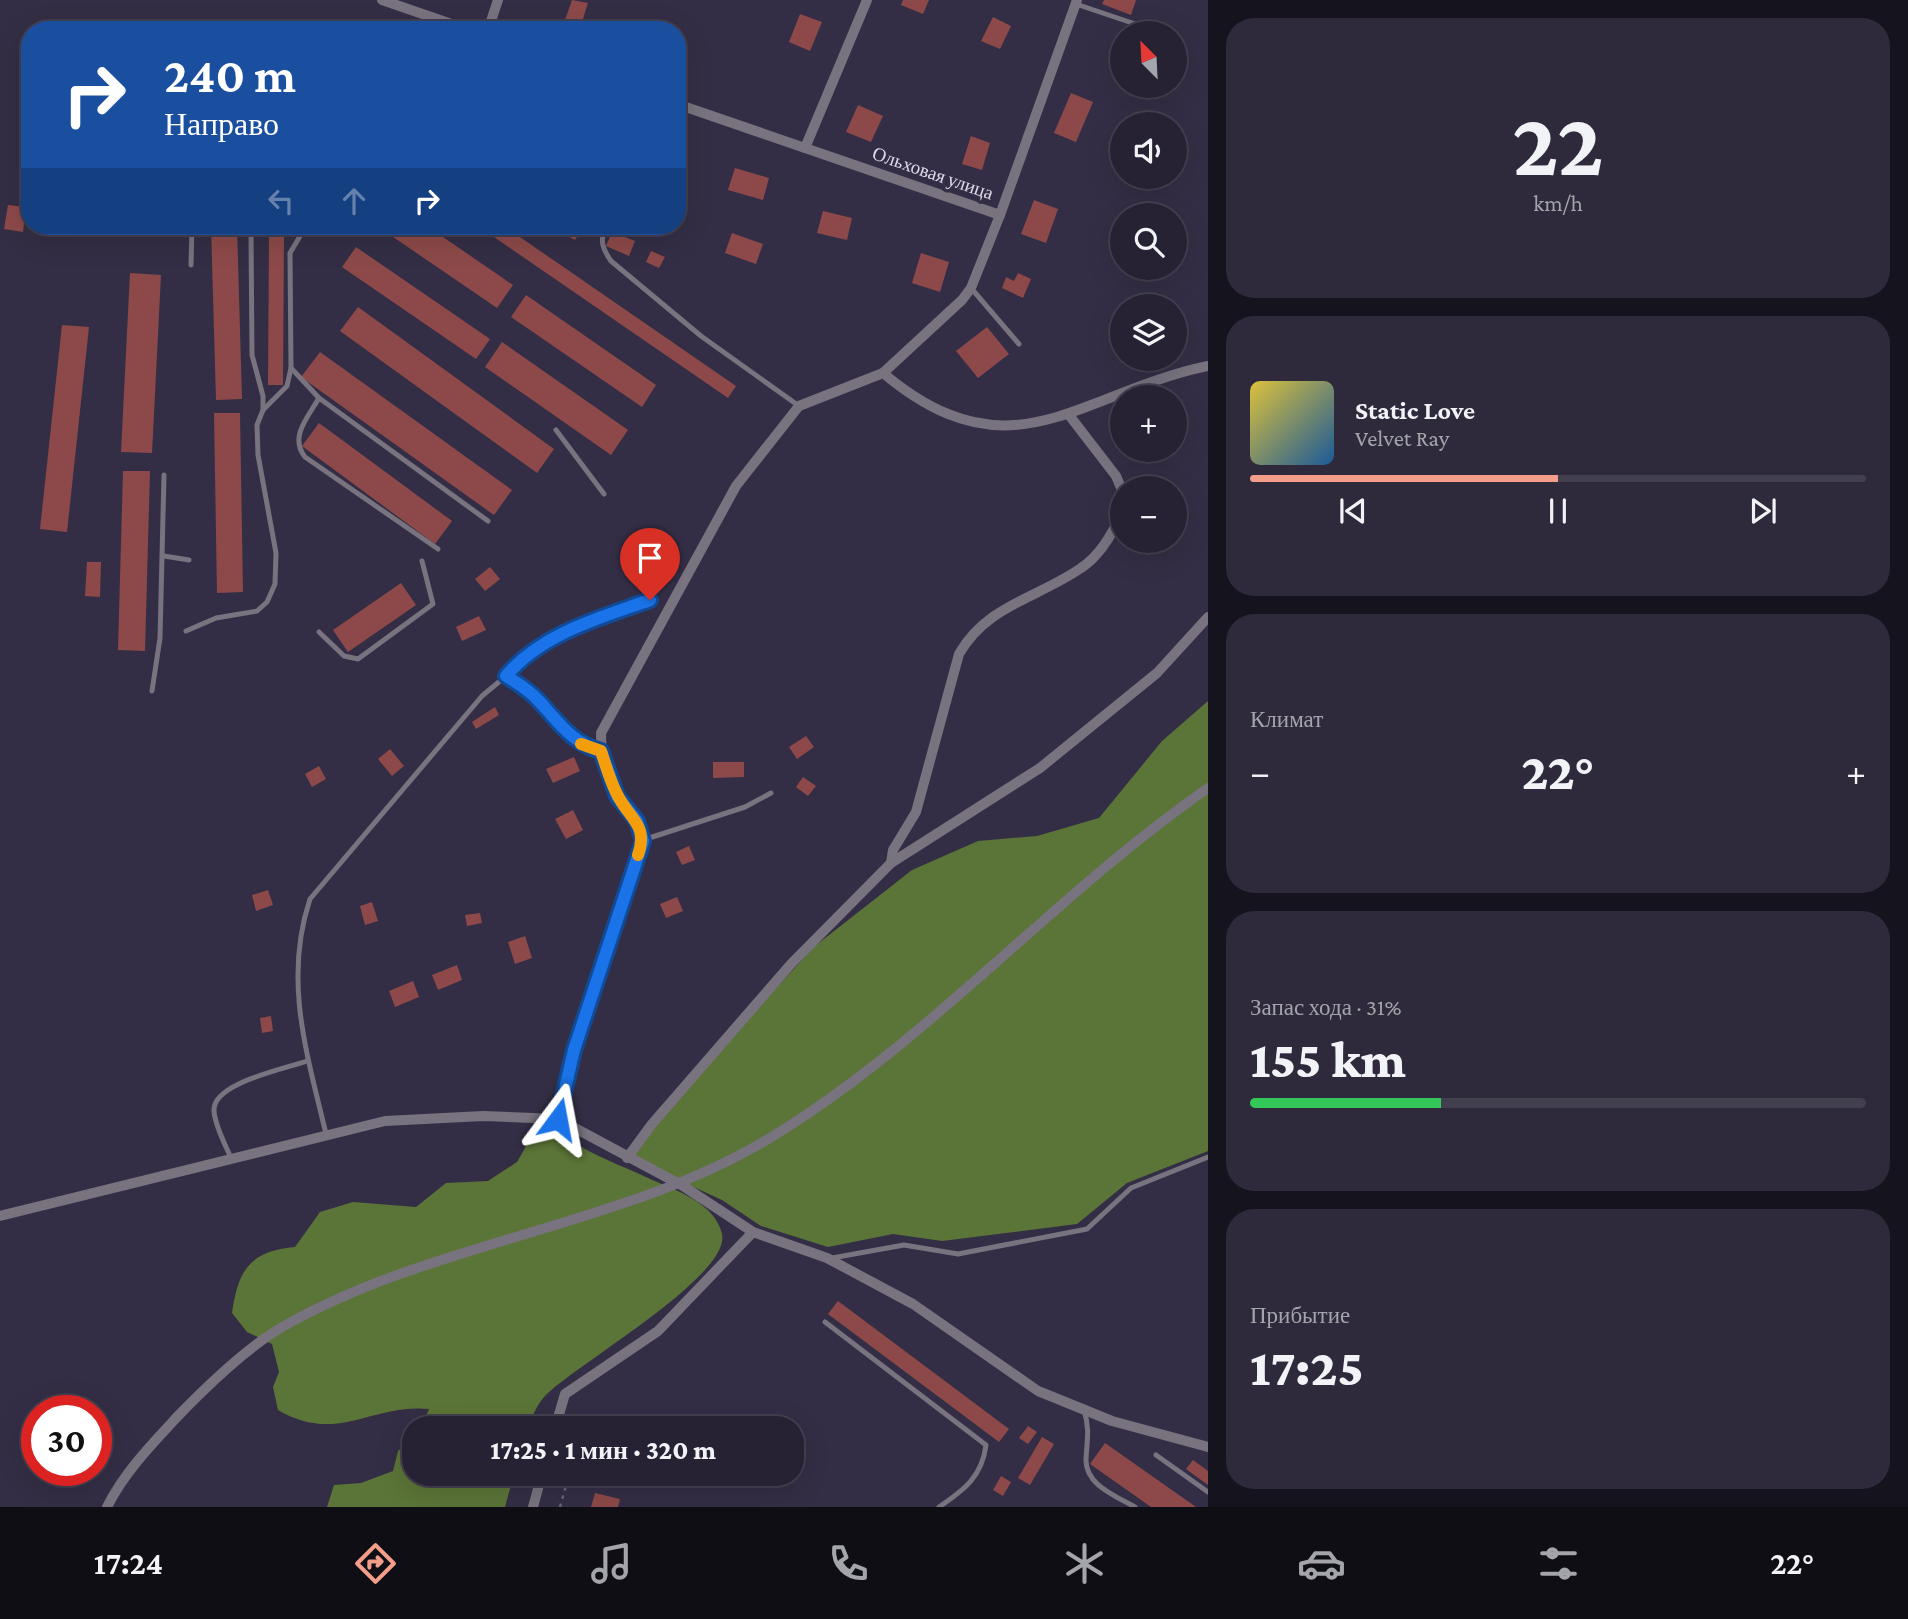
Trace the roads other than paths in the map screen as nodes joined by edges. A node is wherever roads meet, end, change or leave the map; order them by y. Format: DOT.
graph roads {
  1 [pos="382,0"];
  2 [pos="498,0"];
  3 [pos="867,0"];
  4 [pos="1076,2"];
  5 [pos="443,21"];
  6 [pos="491,21"];
  7 [pos="1128,21"];
  8 [pos="686,107"];
  9 [pos="805,148"];
  10 [pos="1000,215"];
  11 [pos="192,235"];
  12 [pos="251,235"];
  13 [pos="301,235"];
  14 [pos="602,235"];
  15 [pos="191,265"];
  16 [pos="971,288"];
  17 [pos="1019,344"];
  18 [pos="1208,366"];
  19 [pos="291,368"];
  20 [pos="883,373"];
  21 [pos="319,398"];
  22 [pos="799,406"];
  23 [pos="263,410"];
  24 [pos="1069,415"];
  25 [pos="556,430"];
  26 [pos="164,475"];
  27 [pos="1116,476"];
  28 [pos="604,494"];
  29 [pos="488,521"];
  30 [pos="1110,534"];
  31 [pos="438,549"];
  32 [pos="164,556"];
  33 [pos="189,559"];
  34 [pos="422,561"];
  35 [pos="650,600"];
  36 [pos="1208,617"];
  37 [pos="186,631"];
  38 [pos="319,632"];
  39 [pos="506,676"];
  40 [pos="152,691"];
  41 [pos="601,751"];
  42 [pos="1208,788"];
  43 [pos="771,793"];
  44 [pos="643,841"];
  45 [pos="891,863"];
  46 [pos="307,1061"];
  47 [pos="558,1119"];
  48 [pos="326,1137"];
  49 [pos="1208,1157"];
  50 [pos="231,1158"];
  51 [pos="626,1158"];
  52 [pos="675,1182"];
  53 [pos="0,1216"];
  54 [pos="753,1232"];
  55 [pos="827,1258"];
  56 [pos="825,1322"];
  57 [pos="1084,1410"];
  58 [pos="559,1416"];
  59 [pos="1208,1447"];
  60 [pos="1156,1455"];
  61 [pos="539,1486"];
  62 [pos="1208,1492"];
  63 [pos="107,1507"];
  64 [pos="533,1507"];
  65 [pos="939,1507"];
  66 [pos="1135,1507"];
  1 -- 5 [label="street"];
  2 -- 6 [label="street"];
  3 -- 9 [label="street"];
  4 -- 7 [label="lane"];
  4 -- 10 [label="street, Ольховая улица"];
  8 -- 9 [label="street, Ольховая улица"];
  9 -- 10 [label="street, Ольховая улица"];
  10 -- 16 [label="street"];
  11 -- 15 [label="lane"];
  12 -- 23 [label="lane"];
  13 -- 19 [label="lane"];
  14 -- 22 [label="lane"];
  16 -- 17 [label="lane"];
  16 -- 20 [label="street"];
  18 -- 24 [label="street"];
  19 -- 21 [label="lane"];
  19 -- 23 [label="lane"];
  20 -- 22 [label="street"];
  20 -- 24 [label="street"];
  21 -- 29 [label="lane"];
  21 -- 31 [label="lane"];
  22 -- 41 [label="street"];
  23 -- 37 [label="lane"];
  24 -- 27 [label="street"];
  25 -- 28 [label="lane"];
  26 -- 32 [label="lane"];
  30 -- 45 [label="street"];
  32 -- 33 [label="lane"];
  32 -- 40 [label="lane"];
  34 -- 38 [label="lane"];
  35 -- 39 [label="lane"];
  36 -- 45 [label="street"];
  39 -- 41 [label="lane"];
  39 -- 46 [label="lane"];
  41 -- 44 [label="street"];
  42 -- 52 [label="street"];
  43 -- 44 [label="lane"];
  44 -- 47 [label="street"];
  45 -- 51 [label="street"];
  46 -- 48 [label="lane"];
  46 -- 50 [label="lane"];
  47 -- 48 [label="street"];
  47 -- 51 [label="street"];
  48 -- 50 [label="street"];
  49 -- 55 [label="lane"];
  50 -- 53 [label="street"];
  51 -- 52 [label="street"];
  52 -- 54 [label="street"];
  52 -- 63 [label="street"];
  54 -- 55 [label="street"];
  54 -- 58 [label="street"];
  55 -- 57 [label="street"];
  56 -- 65 [label="lane"];
  57 -- 59 [label="street"];
  57 -- 66 [label="lane"];
  60 -- 62 [label="lane"];
  61 -- 64 [label="street"];
}
